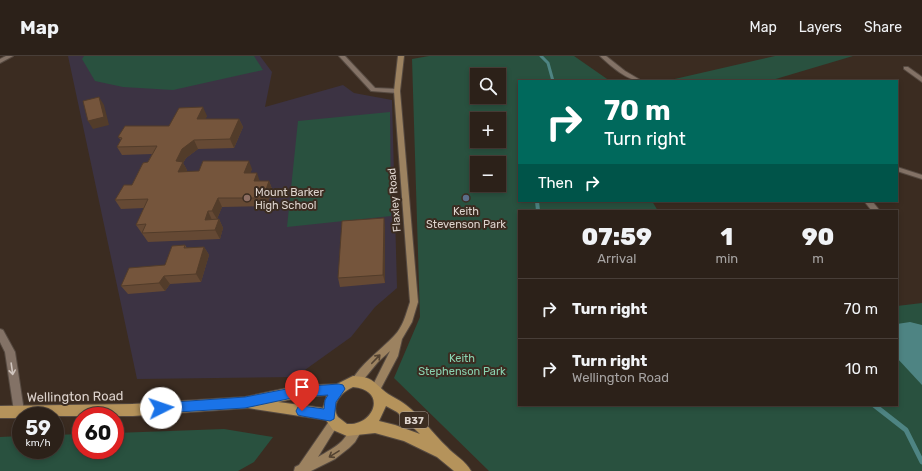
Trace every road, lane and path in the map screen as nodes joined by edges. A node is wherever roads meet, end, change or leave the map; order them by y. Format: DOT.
graph roads {
  1 [pos="10,56"];
  2 [pos="342,56"];
  3 [pos="401,56"];
  4 [pos="616,56"];
  5 [pos="605,57"];
  6 [pos="0,62"];
  7 [pos="906,68"];
  8 [pos="637,80"];
  9 [pos="922,80"];
  10 [pos="397,91"];
  11 [pos="898,169"];
  12 [pos="922,177"];
  13 [pos="869,202"];
  14 [pos="875,210"];
  15 [pos="0,332"];
  16 [pos="398,338"];
  17 [pos="356,382"];
  18 [pos="339,389"];
  19 [pos="378,392"];
  20 [pos="245,402"];
  21 [pos="18,407"];
  22 [pos="12,411"];
  23 [pos="64,411"];
  24 [pos="0,412"];
  25 [pos="332,419"];
  26 [pos="361,428"];
  27 [pos="442,452"];
  28 [pos="301,470"];
  29 [pos="464,471"];
  1 -- 6 [label="street"];
  2 -- 10 [label="street"];
  3 -- 10 [label="main road, Flaxley Road"];
  4 -- 5 [label="street"];
  5 -- 8 [label="street"];
  7 -- 9 [label="street"];
  10 -- 16 [label="main road, Flaxley Road"];
  11 -- 12 [label="street"];
  13 -- 14 [label="street"];
  15 -- 21 [label="street, one-way"];
  17 -- 16 [label="main road, Flaxley Road, one-way"];
  16 -- 19 [label="main road, Flaxley Road"];
  17 -- 18 [label="main road, B37"];
  17 -- 19 [label="main road, B37"];
  18 -- 20 [label="main road, Wellington Road / B37"];
  18 -- 25 [label="main road"];
  19 -- 26 [label="main road"];
  19 -- 27 [label="main road, B37"];
  20 -- 23 [label="main road, Wellington Road / B37"];
  20 -- 25 [label="main road, Wellington Road / B37"];
  22 -- 24 [label="main road, Wellington Road / B37"];
  25 -- 26 [label="main road, B37"];
  25 -- 28 [label="main road"];
  26 -- 27 [label="main road, B37"];
  26 -- 28 [label="main road, one-way"];
  27 -- 29 [label="main road, B37"];
}
